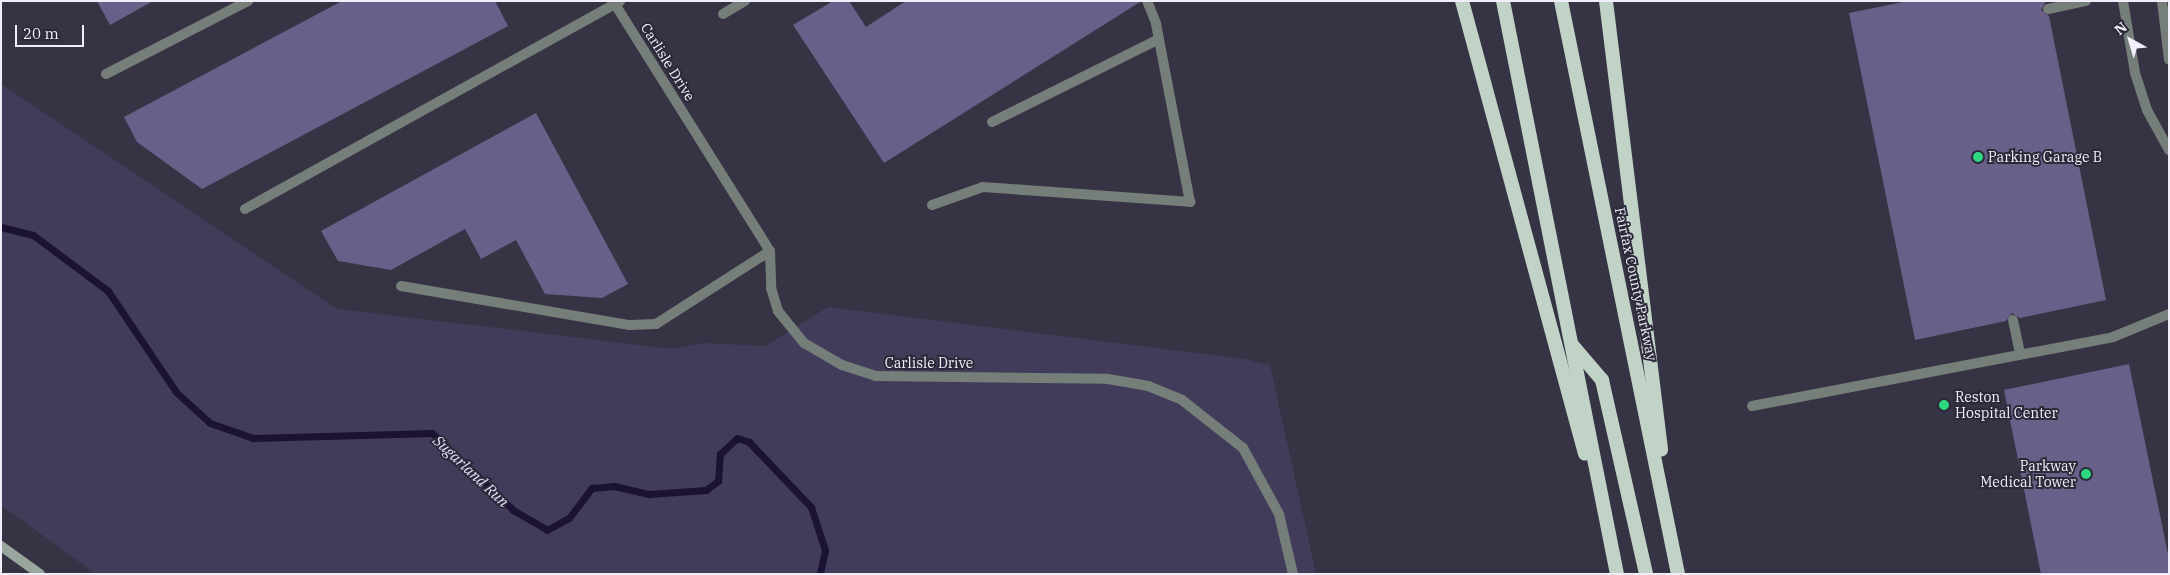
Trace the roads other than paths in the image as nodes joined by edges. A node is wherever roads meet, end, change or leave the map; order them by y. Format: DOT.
graph roads {
  1 [pos="248,1"];
  2 [pos="745,1"];
  3 [pos="1148,1"];
  4 [pos="1462,1"];
  5 [pos="1503,1"];
  6 [pos="1561,1"];
  7 [pos="1606,1"];
  8 [pos="2086,1"];
  9 [pos="2123,1"];
  10 [pos="2162,1"];
  11 [pos="616,2"];
  12 [pos="2048,9"];
  13 [pos="723,14"];
  14 [pos="1159,39"];
  15 [pos="2169,60"];
  16 [pos="106,74"];
  17 [pos="992,122"];
  18 [pos="2169,150"];
  19 [pos="932,205"];
  20 [pos="245,209"];
  21 [pos="770,251"];
  22 [pos="401,286"];
  23 [pos="2169,314"];
  24 [pos="2013,320"];
  25 [pos="1573,346"];
  26 [pos="2020,353"];
  27 [pos="1752,406"];
  28 [pos="1,546"];
  29 [pos="1673,548"];
  30 [pos="1613,556"];
  31 [pos="40,574"];
  32 [pos="1293,574"];
  33 [pos="1617,574"];
  34 [pos="1646,574"];
  35 [pos="1678,574"];
  1 -- 16 [label="street"];
  2 -- 13 [label="street"];
  3 -- 14 [label="street"];
  4 -- 30 [label="highway"];
  5 -- 25 [label="highway"];
  6 -- 29 [label="highway, Fairfax County Parkway"];
  7 -- 29 [label="highway"];
  8 -- 12 [label="street"];
  9 -- 18 [label="street"];
  10 -- 15 [label="street"];
  11 -- 20 [label="street"];
  11 -- 21 [label="street, Carlisle Drive"];
  14 -- 17 [label="street"];
  14 -- 19 [label="street"];
  21 -- 22 [label="street"];
  21 -- 32 [label="street, Carlisle Drive"];
  23 -- 26 [label="street"];
  24 -- 26 [label="street"];
  25 -- 30 [label="highway"];
  25 -- 34 [label="highway"];
  26 -- 27 [label="street"];
  28 -- 31 [label="main road"];
  29 -- 35 [label="highway, Fairfax County Parkway"];
  30 -- 33 [label="highway"];
}
